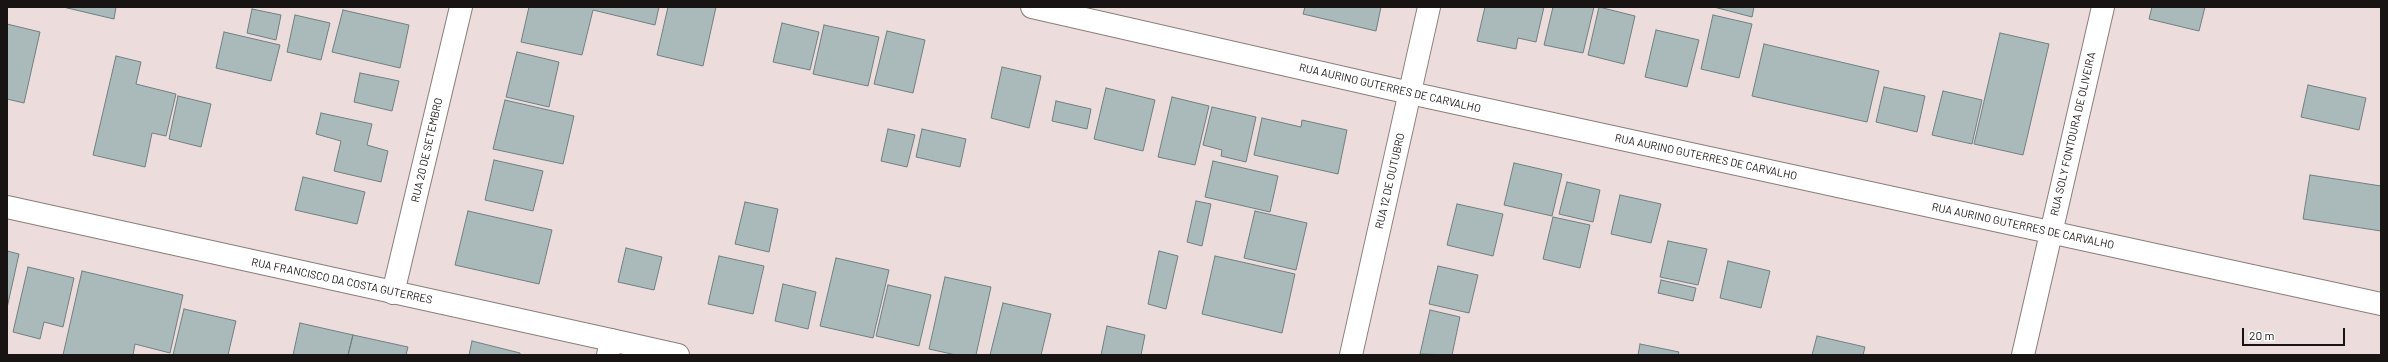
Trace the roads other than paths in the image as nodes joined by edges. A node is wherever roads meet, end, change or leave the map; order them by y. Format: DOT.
graph roads {
  1 [pos="461,7"];
  2 [pos="1032,7"];
  3 [pos="1429,7"];
  4 [pos="2103,7"];
  5 [pos="1410,93"];
  6 [pos="7,207"];
  7 [pos="2051,232"];
  8 [pos="393,293"];
  9 [pos="2381,304"];
  10 [pos="609,347"];
  11 [pos="678,355"];
  12 [pos="1351,355"];
  13 [pos="2022,355"];
  1 -- 8 [label="street, RUA 20 DE SETEMBRO"];
  2 -- 5 [label="street, RUA AURINO GUTERRES DE CARVALHO"];
  3 -- 5 [label="street, RUA 12 DE OUTUBRO"];
  4 -- 7 [label="street, RUA SOLY FONTOURA DE OLIVEIRA"];
  5 -- 7 [label="street, RUA AURINO GUTERRES DE CARVALHO"];
  5 -- 12 [label="street, RUA 12 DE OUTUBRO"];
  6 -- 8 [label="street, RUA FRANCISCO DA COSTA GUTERRES"];
  7 -- 9 [label="street, RUA AURINO GUTERRES DE CARVALHO"];
  7 -- 13 [label="street, RUA SOLY FONTOURA DE OLIVEIRA"];
  8 -- 10 [label="street, RUA FRANCISCO DA COSTA GUTERRES"];
  10 -- 11 [label="street, RUA FRANCISCO DA COSTA GUTERRES"];
}
